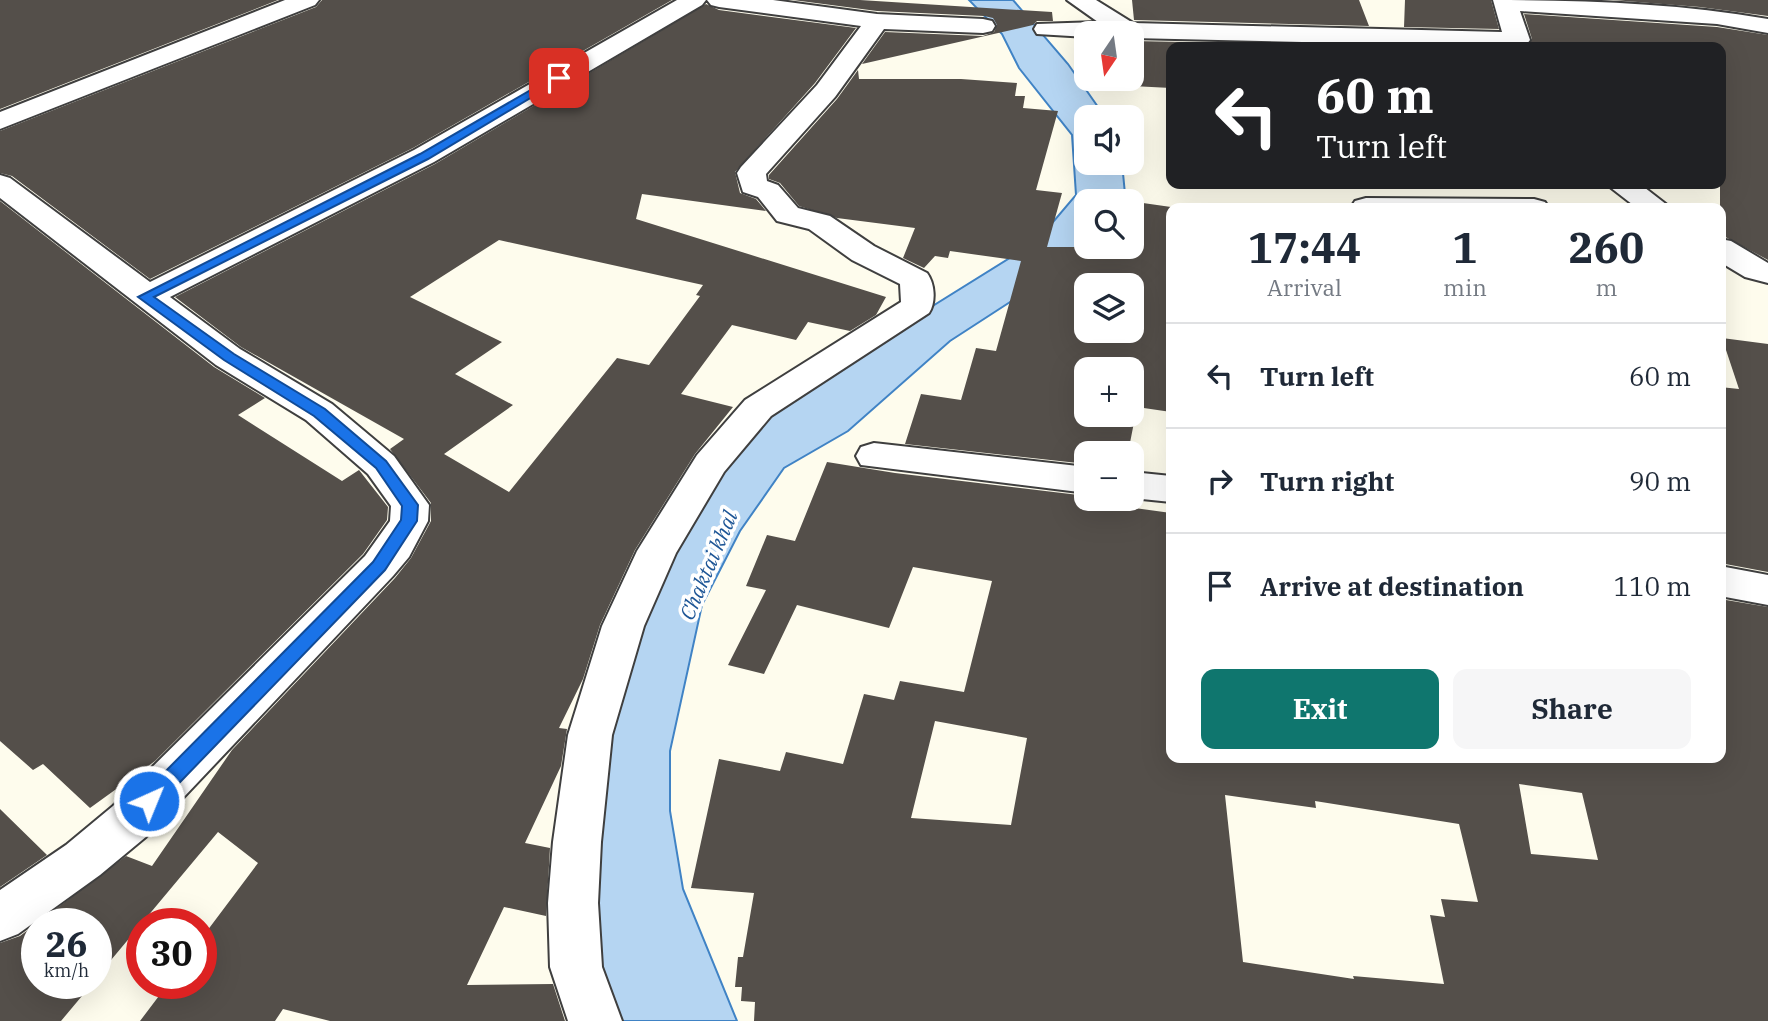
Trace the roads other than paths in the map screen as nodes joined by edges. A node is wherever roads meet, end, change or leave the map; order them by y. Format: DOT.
graph roads {
  1 [pos="307,0"];
  2 [pos="694,0"];
  3 [pos="719,0"];
  4 [pos="1079,0"];
  5 [pos="1506,1"];
  6 [pos="877,21"];
  7 [pos="1113,21"];
  8 [pos="983,26"];
  9 [pos="1768,26"];
  10 [pos="1046,29"];
  11 [pos="1074,29"];
  12 [pos="1144,31"];
  13 [pos="1489,42"];
  14 [pos="1519,42"];
  15 [pos="0,121"];
  16 [pos="0,184"];
  17 [pos="1628,189"];
  18 [pos="1649,203"];
  19 [pos="1726,251"];
  20 [pos="1766,274"];
  21 [pos="145,297"];
  22 [pos="874,456"];
  23 [pos="1074,479"];
  24 [pos="1144,486"];
  25 [pos="1166,488"];
  26 [pos="1726,582"];
  27 [pos="1768,590"];
  28 [pos="0,918"];
  29 [pos="595,1021"];
  1 -- 15 [label="street"];
  2 -- 21 [label="street"];
  3 -- 6 [label="street"];
  4 -- 7 [label="street"];
  5 -- 9 [label="street"];
  5 -- 14 [label="street"];
  6 -- 8 [label="street"];
  6 -- 29 [label="street"];
  10 -- 11 [label="street"];
  12 -- 13 [label="street"];
  16 -- 21 [label="street"];
  17 -- 18 [label="street"];
  19 -- 20 [label="street"];
  21 -- 28 [label="street"];
  22 -- 23 [label="street"];
  24 -- 25 [label="street"];
  26 -- 27 [label="street"];
}
